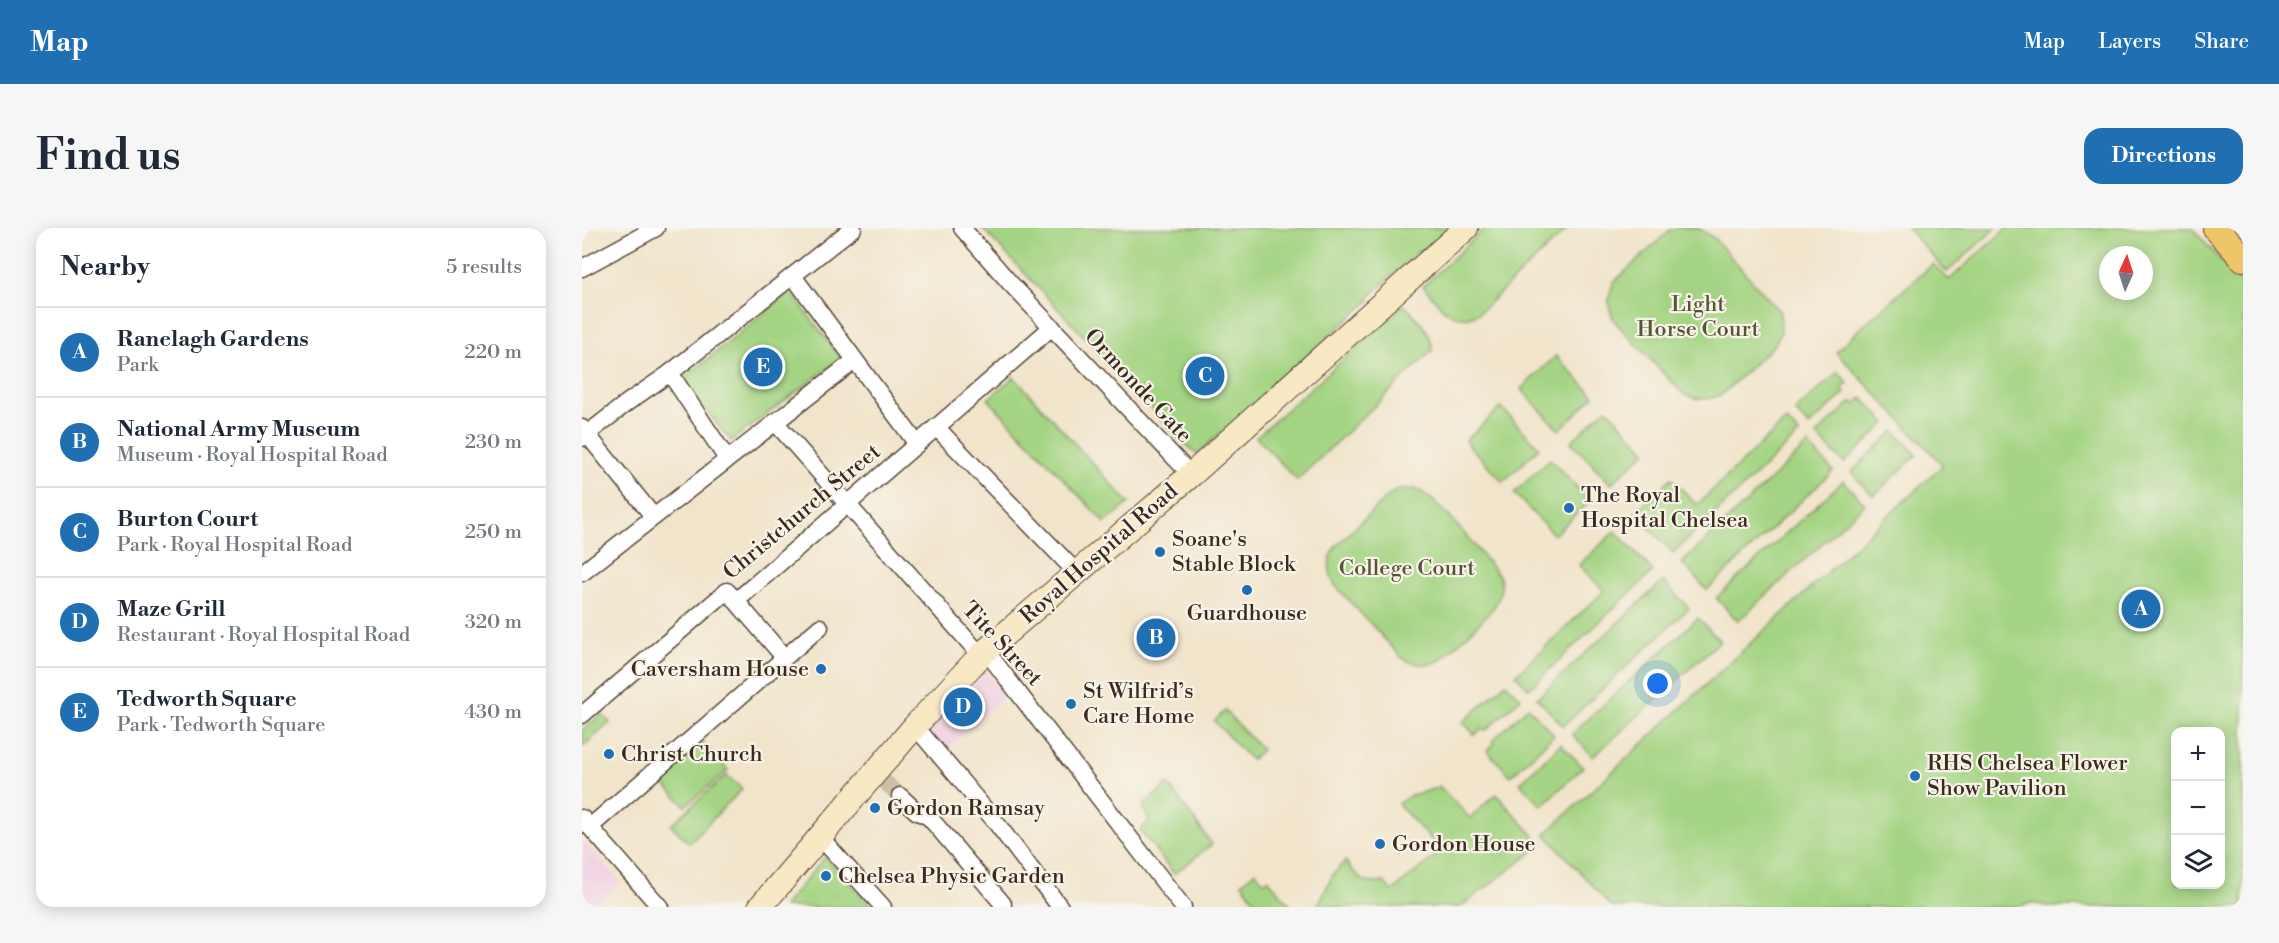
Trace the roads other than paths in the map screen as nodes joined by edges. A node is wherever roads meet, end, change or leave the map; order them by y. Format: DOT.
graph roads {
  1 [pos="657,228"];
  2 [pos="853,228"];
  3 [pos="962,228"];
  4 [pos="1466,228"];
  5 [pos="2216,228"];
  6 [pos="2243,258"];
  7 [pos="582,268"];
  8 [pos="793,276"];
  9 [pos="1052,327"];
  10 [pos="854,361"];
  11 [pos="670,373"];
  12 [pos="775,422"];
  13 [pos="936,427"];
  14 [pos="584,433"];
  15 [pos="917,444"];
  16 [pos="727,459"];
  17 [pos="1191,475"];
  18 [pos="847,504"];
  19 [pos="653,516"];
  20 [pos="582,573"];
  21 [pos="1077,573"];
  22 [pos="736,601"];
  23 [pos="820,627"];
  24 [pos="983,653"];
  25 [pos="784,657"];
  26 [pos="582,715"];
  27 [pos="915,726"];
  28 [pos="900,796"];
  29 [pos="586,823"];
  30 [pos="820,837"];
  31 [pos="1003,904"];
  32 [pos="660,907"];
  33 [pos="760,907"];
  34 [pos="884,907"];
  35 [pos="1060,907"];
  36 [pos="1183,907"];
  1 -- 7 [label="street"];
  2 -- 8 [label="street"];
  3 -- 9 [label="street, Ormonde Gate"];
  4 -- 17 [label="main road, Royal Hospital Road"];
  5 -- 6 [label="main road"];
  8 -- 10 [label="street"];
  8 -- 11 [label="street"];
  9 -- 13 [label="street, Christchurch Street"];
  9 -- 17 [label="street, Ormonde Gate"];
  10 -- 12 [label="street"];
  10 -- 15 [label="street"];
  11 -- 14 [label="street"];
  11 -- 16 [label="street"];
  12 -- 16 [label="street"];
  12 -- 18 [label="street, Tite Street"];
  13 -- 15 [label="street, Christchurch Street"];
  13 -- 21 [label="street"];
  14 -- 19 [label="street"];
  15 -- 18 [label="street, Christchurch Street"];
  16 -- 19 [label="street"];
  17 -- 21 [label="main road, Royal Hospital Road"];
  18 -- 22 [label="street, Christchurch Street"];
  18 -- 24 [label="street, Tite Street"];
  19 -- 20 [label="street"];
  21 -- 24 [label="main road, Royal Hospital Road"];
  22 -- 25 [label="street"];
  22 -- 26 [label="street, Christchurch Street"];
  23 -- 25 [label="street"];
  24 -- 27 [label="main road, Royal Hospital Road"];
  24 -- 36 [label="street, Tite Street"];
  25 -- 29 [label="street"];
  27 -- 30 [label="main road, Royal Hospital Road"];
  27 -- 35 [label="street"];
  28 -- 31 [label="street"];
  29 -- 32 [label="street"];
  30 -- 33 [label="main road, Royal Hospital Road"];
  30 -- 34 [label="street"];
}
